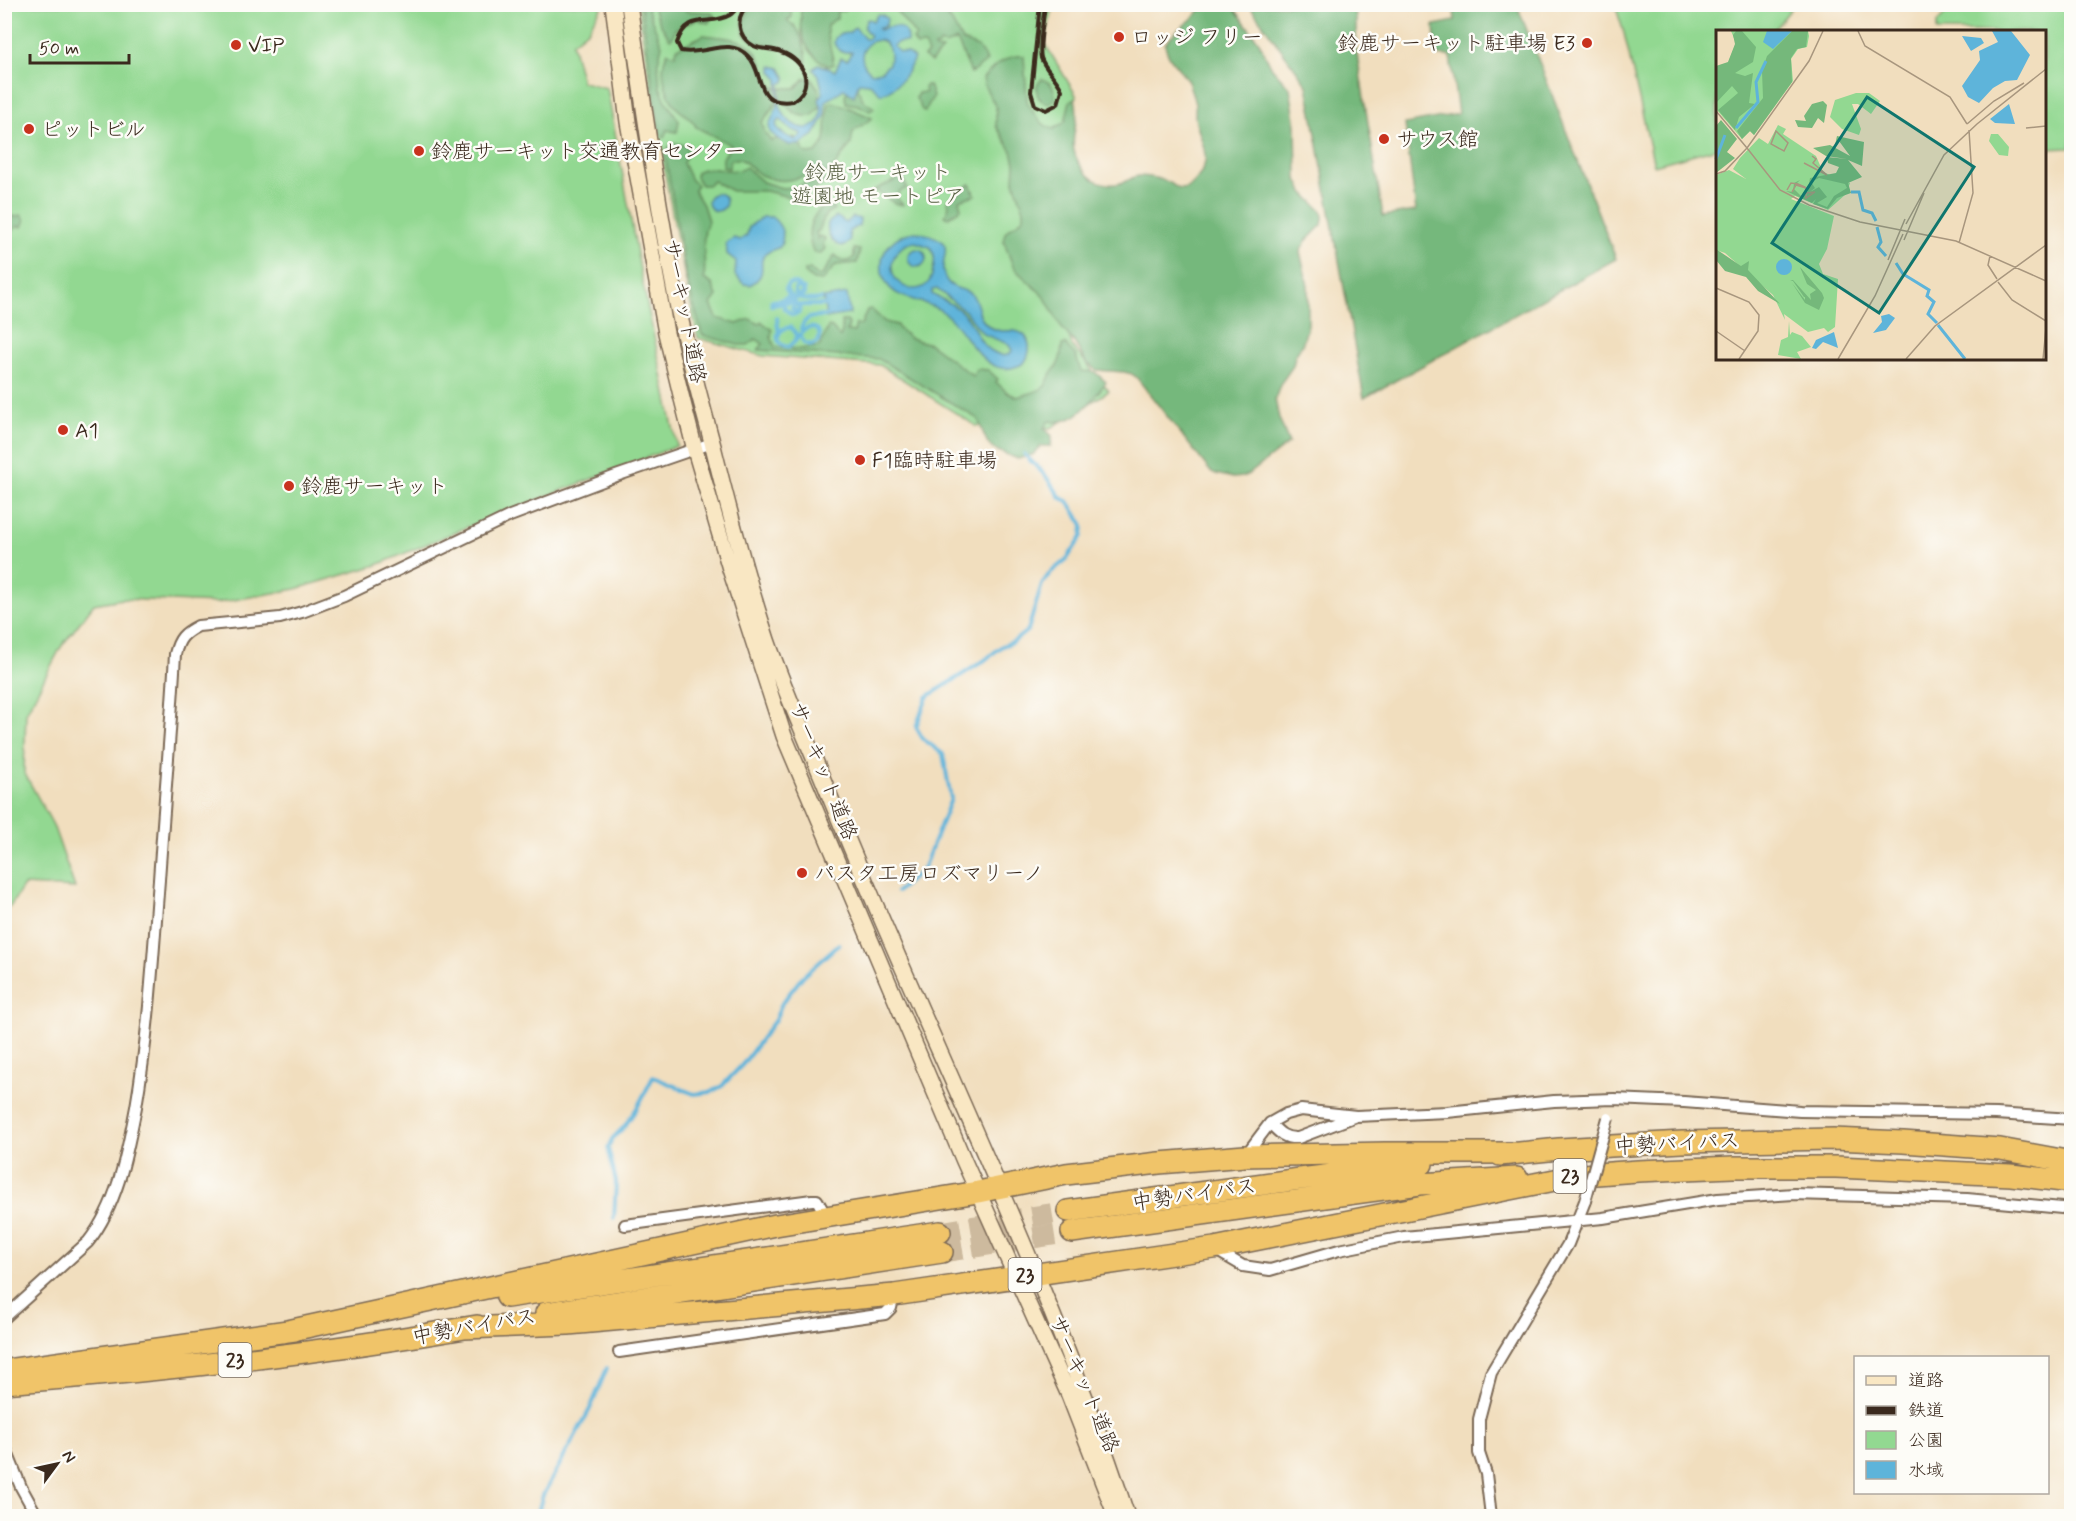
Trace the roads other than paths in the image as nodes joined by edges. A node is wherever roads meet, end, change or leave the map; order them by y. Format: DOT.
graph roads {
  1 [pos="613,4"];
  2 [pos="630,4"];
  3 [pos="712,444"];
  4 [pos="694,450"];
  5 [pos="1356,1116"];
  6 [pos="1608,1118"];
  7 [pos="2072,1119"];
  8 [pos="1270,1123"];
  9 [pos="1514,1153"];
  10 [pos="1245,1156"];
  11 [pos="2072,1162"];
  12 [pos="1580,1176"];
  13 [pos="2072,1182"];
  14 [pos="988,1190"];
  15 [pos="2072,1209"];
  16 [pos="826,1216"];
  17 [pos="1579,1221"];
  18 [pos="625,1225"];
  19 [pos="1214,1248"];
  20 [pos="1026,1275"];
  21 [pos="894,1295"];
  22 [pos="4,1318"];
  23 [pos="464,1328"];
  24 [pos="283,1332"];
  25 [pos="619,1352"];
  26 [pos="4,1371"];
  27 [pos="4,1383"];
  28 [pos="4,1445"];
  29 [pos="37,1516"];
  30 [pos="1116,1516"];
  31 [pos="1127,1516"];
  32 [pos="1491,1516"];
  1 -- 4 [label="street, サーキット道路"];
  2 -- 3 [label="street, サーキット道路"];
  3 -- 4 [label="street"];
  3 -- 14 [label="street, サーキット道路"];
  4 -- 14 [label="street, サーキット道路"];
  4 -- 22 [label="street"];
  5 -- 7 [label="street"];
  5 -- 8 [label="street"];
  5 -- 8 [label="street"];
  6 -- 17 [label="street, bridge"];
  8 -- 10 [label="street"];
  9 -- 10 [label="highway"];
  9 -- 11 [label="highway, 中勢バイパス / 23"];
  9 -- 12 [label="highway, 中勢バイパス / 23"];
  10 -- 14 [label="highway"];
  12 -- 13 [label="highway, 中勢バイパス / 23"];
  12 -- 19 [label="highway, 23"];
  14 -- 16 [label="highway, 23"];
  14 -- 20 [label="street"];
  15 -- 17 [label="street"];
  16 -- 18 [label="street"];
  16 -- 24 [label="highway, 23"];
  17 -- 19 [label="street"];
  17 -- 32 [label="street"];
  19 -- 20 [label="highway, 23"];
  20 -- 21 [label="highway, 23"];
  20 -- 30 [label="street, サーキット道路"];
  20 -- 31 [label="street"];
  21 -- 23 [label="highway, 23"];
  21 -- 25 [label="street"];
  23 -- 24 [label="highway, 中勢バイパス / 23"];
  23 -- 27 [label="highway, 中勢バイパス / 23"];
  24 -- 26 [label="highway, 中勢バイパス / 23"];
  28 -- 29 [label="street"];
}
